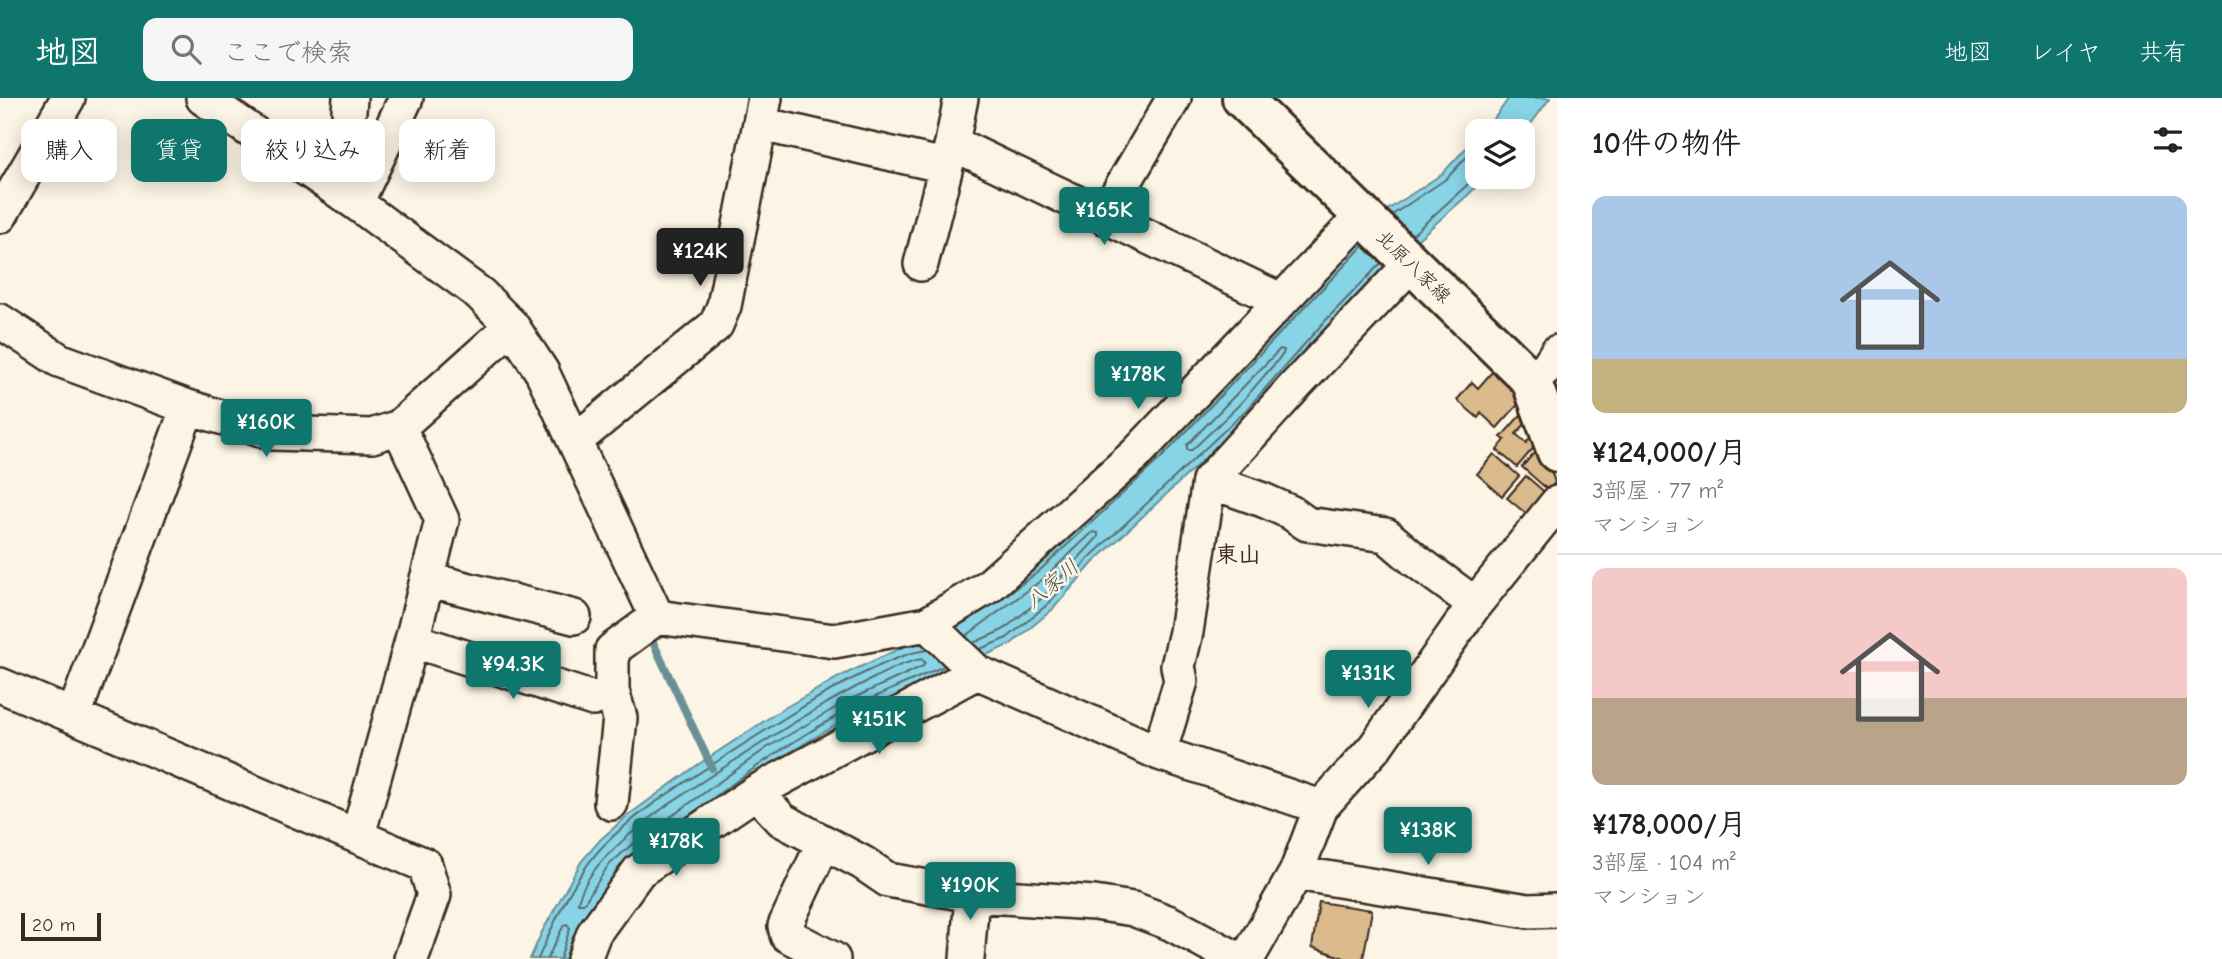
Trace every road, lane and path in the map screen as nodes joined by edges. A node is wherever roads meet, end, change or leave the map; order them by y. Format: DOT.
graph roads {
  1 [pos="68,98"];
  2 [pos="203,98"];
  3 [pos="406,98"];
  4 [pos="961,98"];
  5 [pos="1174,98"];
  6 [pos="1242,98"];
  7 [pos="763,111"];
  8 [pos="948,155"];
  9 [pos="356,203"];
  10 [pos="0,216"];
  11 [pos="1362,216"];
  12 [pos="1104,217"];
  13 [pos="1412,263"];
  14 [pos="921,264"];
  15 [pos="1280,300"];
  16 [pos="0,321"];
  17 [pos="512,326"];
  18 [pos="1557,352"];
  19 [pos="1531,380"];
  20 [pos="188,407"];
  21 [pos="399,427"];
  22 [pos="575,441"];
  23 [pos="1557,452"];
  24 [pos="1209,481"];
  25 [pos="1557,503"];
  26 [pos="427,579"];
  27 [pos="1475,604"];
  28 [pos="574,617"];
  29 [pos="657,617"];
  30 [pos="927,624"];
  31 [pos="412,640"];
  32 [pos="977,672"];
  33 [pos="0,685"];
  34 [pos="612,691"];
  35 [pos="74,715"];
  36 [pos="1159,752"];
  37 [pos="756,792"];
  38 [pos="611,803"];
  39 [pos="1321,807"];
  40 [pos="358,835"];
  41 [pos="823,844"];
  42 [pos="1296,873"];
  43 [pos="972,895"];
  44 [pos="1557,911"];
  45 [pos="818,956"];
  46 [pos="411,959"];
  47 [pos="584,959"];
  48 [pos="967,959"];
  49 [pos="1237,959"];
  50 [pos="1247,959"];
  1 -- 10 [label="street"];
  2 -- 9 [label="street"];
  3 -- 9 [label="street"];
  4 -- 8 [label="street"];
  5 -- 12 [label="street"];
  6 -- 11 [label="main road, 北原八家線"];
  7 -- 8 [label="street"];
  7 -- 22 [label="street"];
  8 -- 12 [label="street"];
  8 -- 14 [label="street"];
  9 -- 17 [label="street"];
  11 -- 13 [label="main road, 北原八家線"];
  11 -- 15 [label="street"];
  12 -- 15 [label="street"];
  13 -- 19 [label="main road, 北原八家線"];
  13 -- 24 [label="street"];
  15 -- 30 [label="street"];
  16 -- 20 [label="street"];
  17 -- 21 [label="street"];
  17 -- 22 [label="street"];
  18 -- 19 [label="street"];
  19 -- 23 [label="main road, 北原八家線"];
  20 -- 21 [label="street"];
  20 -- 35 [label="street"];
  21 -- 26 [label="street"];
  22 -- 29 [label="street"];
  24 -- 27 [label="street"];
  24 -- 36 [label="street"];
  25 -- 27 [label="street"];
  26 -- 28 [label="street"];
  26 -- 31 [label="street"];
  27 -- 39 [label="street"];
  29 -- 30 [label="street"];
  29 -- 34 [label="street"];
  30 -- 32 [label="street"];
  31 -- 34 [label="street"];
  31 -- 40 [label="street"];
  32 -- 36 [label="street"];
  32 -- 37 [label="street"];
  33 -- 35 [label="street"];
  34 -- 38 [label="street"];
  35 -- 40 [label="street"];
  36 -- 39 [label="street"];
  37 -- 41 [label="street"];
  37 -- 47 [label="street"];
  39 -- 42 [label="street"];
  40 -- 46 [label="street"];
  41 -- 43 [label="street"];
  41 -- 45 [label="street"];
  42 -- 44 [label="street"];
  42 -- 50 [label="street"];
  43 -- 48 [label="street"];
  43 -- 49 [label="street"];
}
